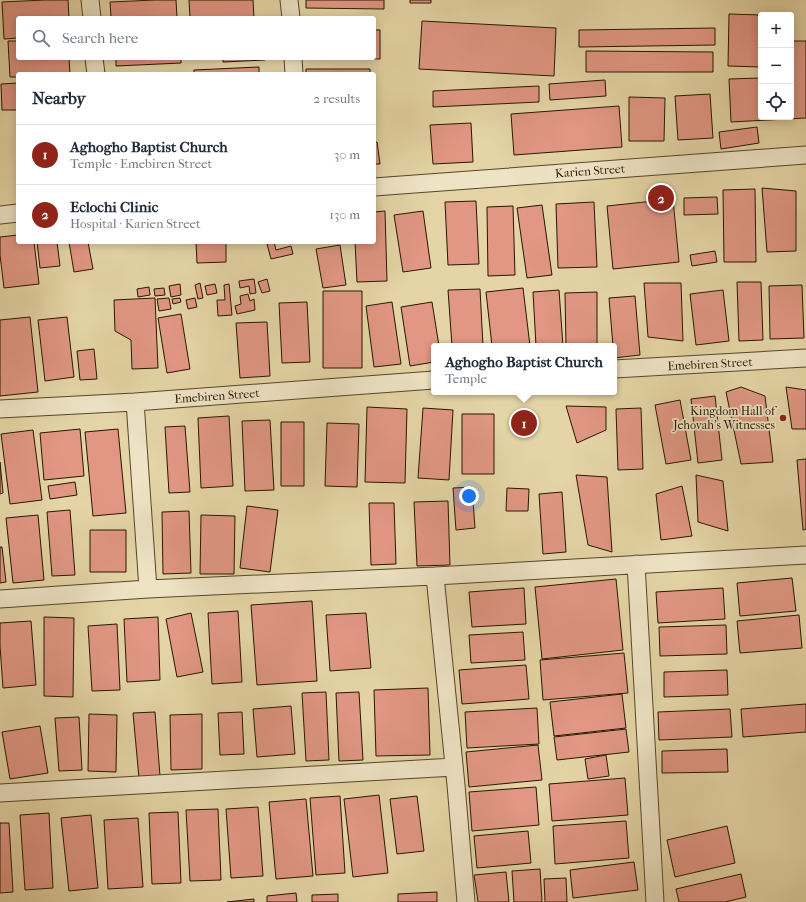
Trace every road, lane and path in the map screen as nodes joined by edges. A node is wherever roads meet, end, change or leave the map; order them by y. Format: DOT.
graph roads {
  1 [pos="90,0"];
  2 [pos="290,0"];
  3 [pos="92,16"];
  4 [pos="291,16"];
  5 [pos="94,60"];
  6 [pos="293,60"];
  7 [pos="96,72"];
  8 [pos="294,72"];
  9 [pos="806,155"];
  10 [pos="376,187"];
  11 [pos="16,213"];
  12 [pos="0,214"];
  13 [pos="806,358"];
  14 [pos="617,369"];
  15 [pos="431,380"];
  16 [pos="135,402"];
  17 [pos="0,409"];
  18 [pos="806,555"];
  19 [pos="636,564"];
  20 [pos="436,576"];
  21 [pos="148,589"];
  22 [pos="0,599"];
  23 [pos="454,767"];
  24 [pos="0,793"];
  25 [pos="466,902"];
  26 [pos="655,902"];
  1 -- 3 [label="street"];
  2 -- 4 [label="street"];
  5 -- 7 [label="street"];
  6 -- 8 [label="street"];
  9 -- 10 [label="street, Karien Street"];
  11 -- 12 [label="street"];
  13 -- 14 [label="street, Emebiren Street"];
  15 -- 16 [label="street, Emebiren Street"];
  16 -- 17 [label="street, Emebiren Street"];
  16 -- 21 [label="street"];
  18 -- 19 [label="street"];
  19 -- 20 [label="street"];
  19 -- 26 [label="street"];
  20 -- 21 [label="street"];
  20 -- 23 [label="street"];
  21 -- 22 [label="street"];
  23 -- 24 [label="street"];
  23 -- 25 [label="street"];
}
